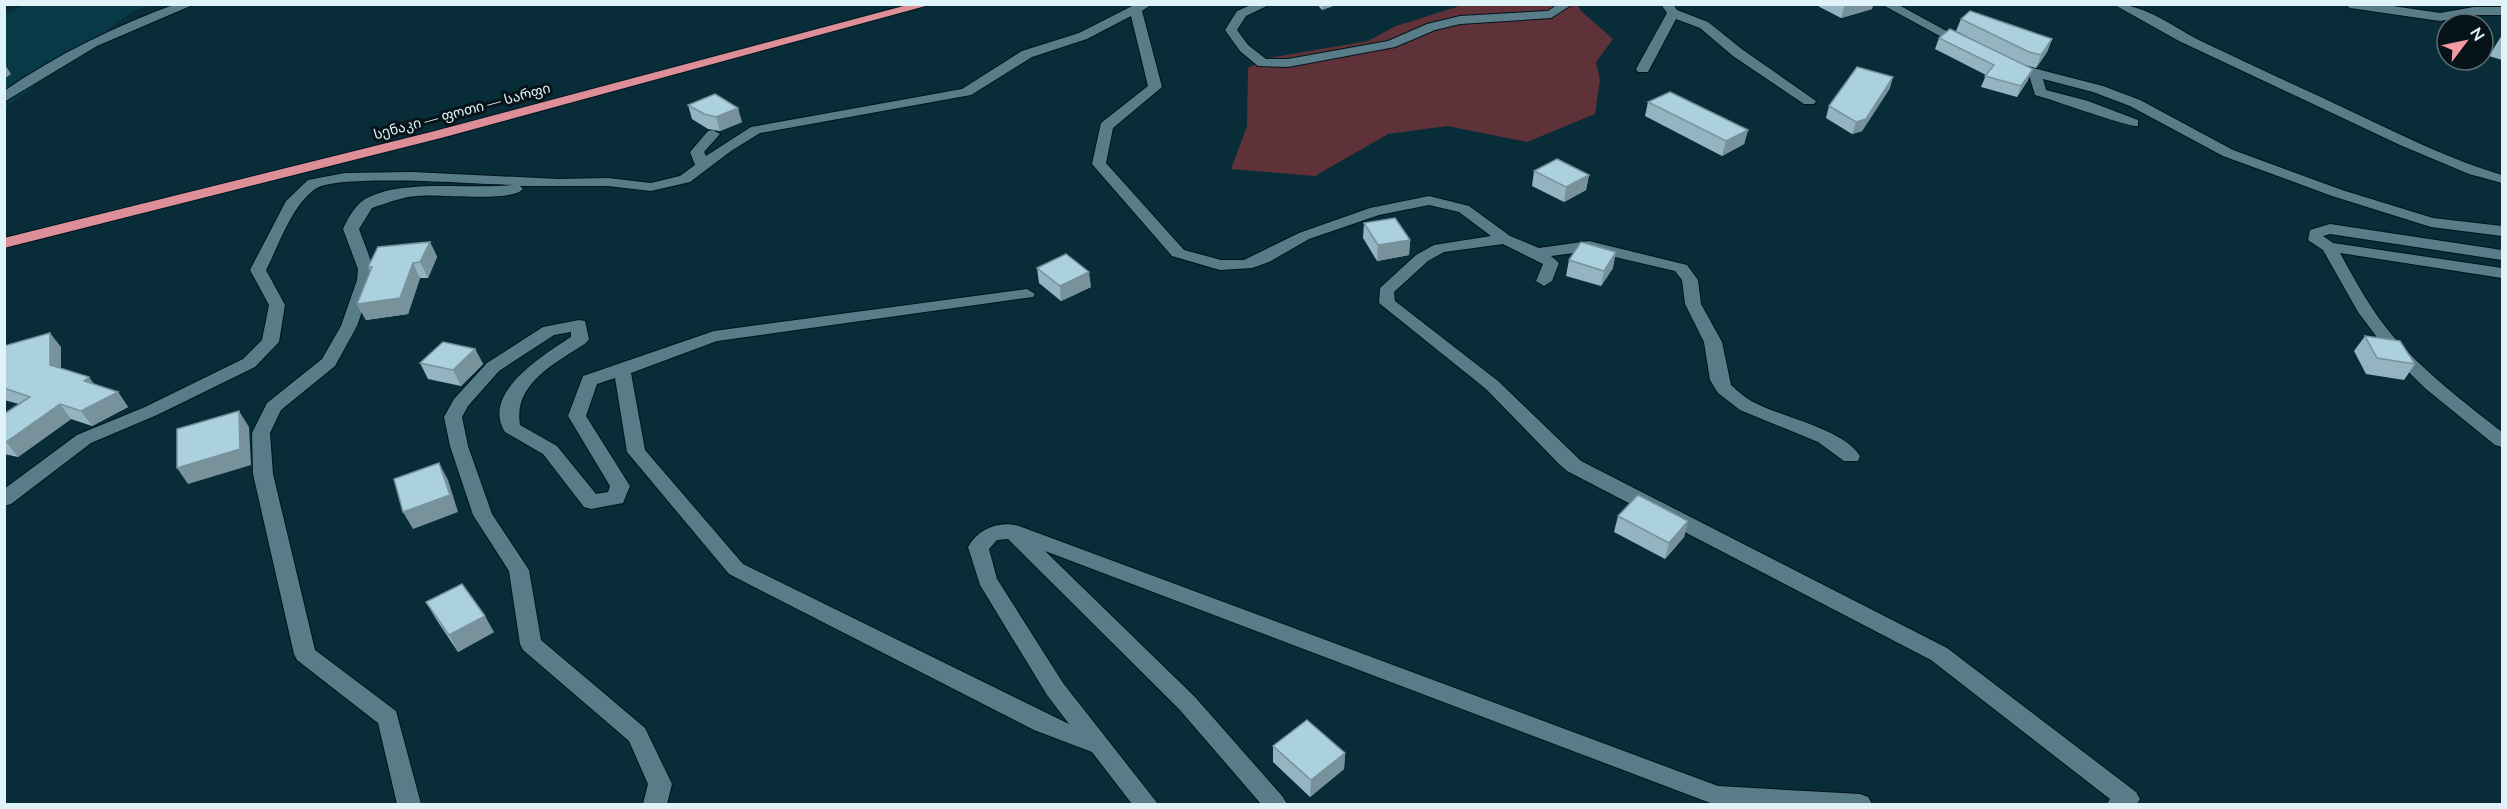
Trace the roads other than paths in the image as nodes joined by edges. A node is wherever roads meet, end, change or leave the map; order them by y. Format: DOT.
graph roads {
  1 [pos="189,4"];
  2 [pos="927,4"];
  3 [pos="1265,4"];
  4 [pos="1567,4"];
  5 [pos="1887,4"];
  6 [pos="2119,4"];
  7 [pos="2350,4"];
  8 [pos="1141,7"];
  9 [pos="1670,9"];
  10 [pos="2502,11"];
  11 [pos="1981,52"];
  12 [pos="2000,62"];
  13 [pos="1643,69"];
  14 [pos="2035,74"];
  15 [pos="4,98"];
  16 [pos="1809,101"];
  17 [pos="2133,123"];
  18 [pos="713,134"];
  19 [pos="703,167"];
  20 [pos="2502,179"];
  21 [pos="559,183"];
  22 [pos="2502,231"];
  23 [pos="1505,239"];
  24 [pos="4,243"];
  25 [pos="2329,247"];
  26 [pos="1537,253"];
  27 [pos="2502,255"];
  28 [pos="2502,273"];
  29 [pos="1544,281"];
  30 [pos="1027,294"];
  31 [pos="622,370"];
  32 [pos="2502,441"];
  33 [pos="1851,456"];
  34 [pos="4,499"];
  35 [pos="1012,531"];
  36 [pos="1098,745"];
  37 [pos="410,804"];
  38 [pos="655,804"];
  39 [pos="1146,804"];
  40 [pos="1275,804"];
  41 [pos="1860,804"];
  42 [pos="2119,804"];
  1 -- 15 [label="street"];
  2 -- 24 [label="highway, სენაკი — ფოთი — სარფი"];
  3 -- 4 [label="street"];
  5 -- 11 [label="street"];
  6 -- 20 [label="street"];
  7 -- 10 [label="street"];
  8 -- 19 [label="street"];
  8 -- 23 [label="street"];
  9 -- 13 [label="street"];
  9 -- 16 [label="street"];
  12 -- 14 [label="street"];
  14 -- 17 [label="street"];
  14 -- 22 [label="street"];
  18 -- 19 [label="street"];
  19 -- 21 [label="street"];
  21 -- 34 [label="street"];
  21 -- 37 [label="street"];
  23 -- 26 [label="street"];
  23 -- 42 [label="street"];
  25 -- 27 [label="street"];
  25 -- 28 [label="street"];
  25 -- 32 [label="street"];
  26 -- 29 [label="street"];
  26 -- 33 [label="street"];
  30 -- 31 [label="street"];
  31 -- 36 [label="street"];
  31 -- 38 [label="street"];
  35 -- 36 [label="street"];
  35 -- 40 [label="street"];
  35 -- 41 [label="street"];
  36 -- 39 [label="street"];
}
